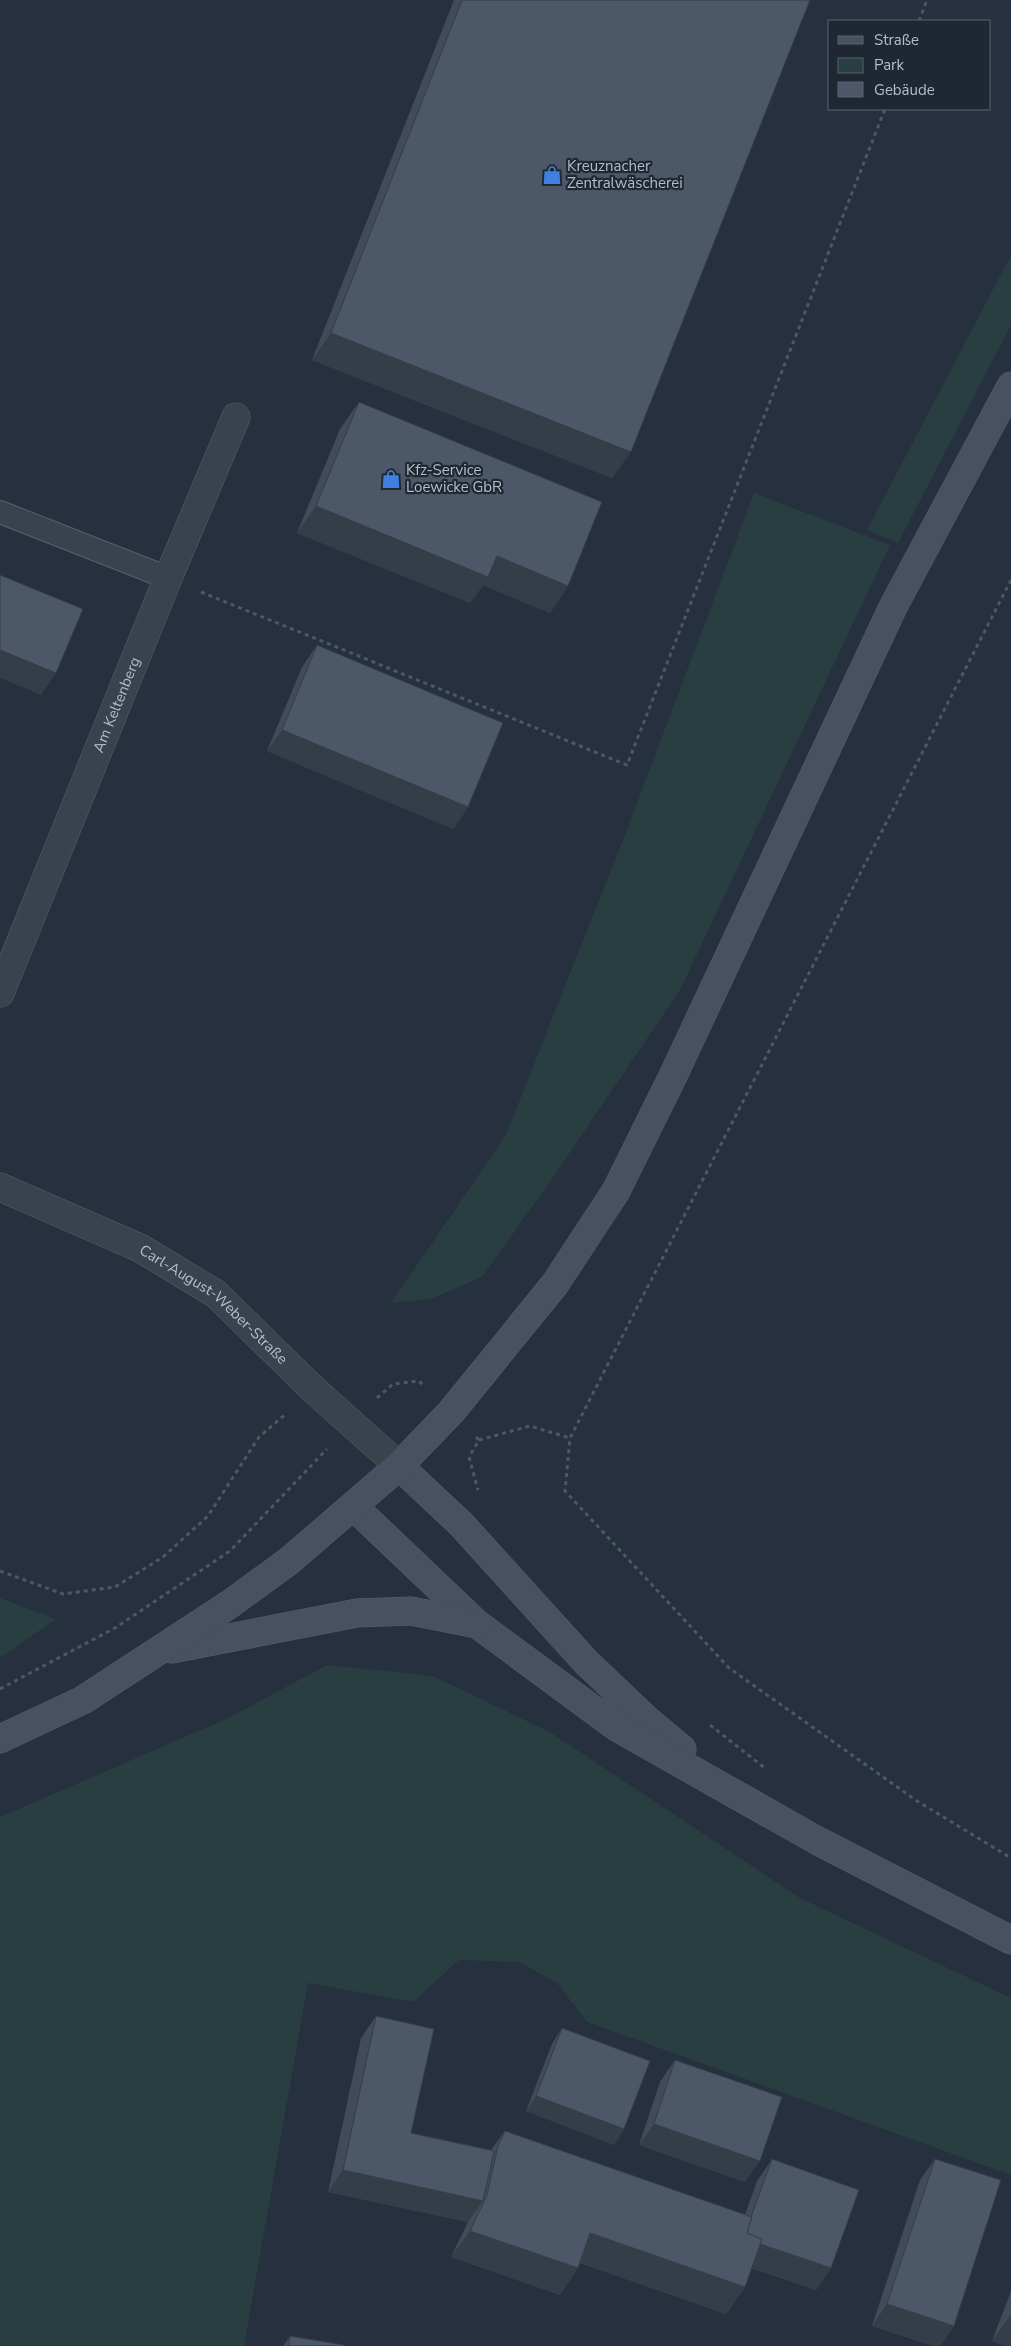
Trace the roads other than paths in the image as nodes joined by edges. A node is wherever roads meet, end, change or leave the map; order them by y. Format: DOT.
graph roads {
  1 [pos="1011,386"];
  2 [pos="236,417"];
  3 [pos="0,512"];
  4 [pos="168,578"];
  5 [pos="0,993"];
  6 [pos="0,1187"];
  7 [pos="398,1466"];
  8 [pos="353,1506"];
  9 [pos="477,1624"];
  10 [pos="156,1652"];
  11 [pos="0,1739"];
  12 [pos="730,1790"];
  13 [pos="1011,1940"];
  1 -- 7 [label="main road"];
  2 -- 4 [label="street, Am Keltenberg"];
  3 -- 4 [label="lane"];
  4 -- 5 [label="street, Am Keltenberg"];
  6 -- 7 [label="street, Carl-August-Weber-Straße"];
  7 -- 8 [label="main road"];
  7 -- 12 [label="main road"];
  8 -- 9 [label="main road"];
  8 -- 10 [label="main road"];
  9 -- 10 [label="main road"];
  9 -- 12 [label="main road"];
  10 -- 11 [label="main road"];
  12 -- 13 [label="main road"];
}
